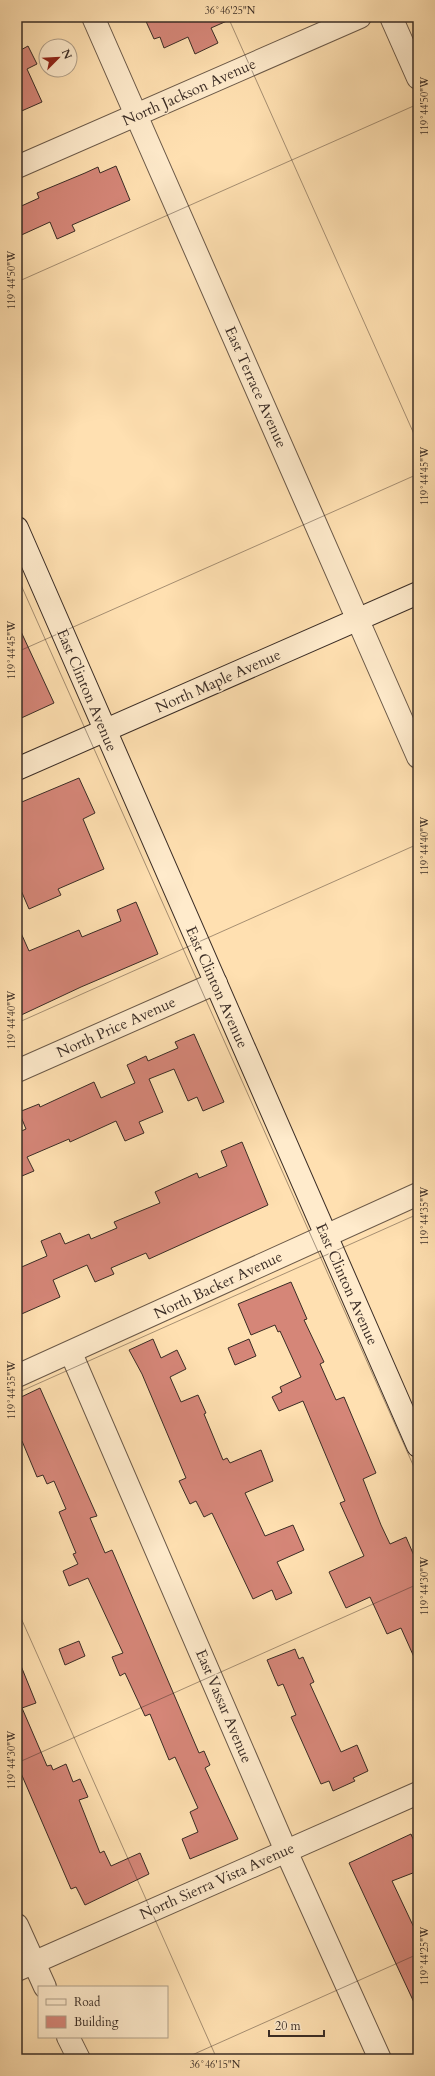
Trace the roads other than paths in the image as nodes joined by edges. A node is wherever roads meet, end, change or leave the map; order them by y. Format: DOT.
graph roads {
  1 [pos="93,17"];
  2 [pos="360,17"];
  3 [pos="390,17"];
  4 [pos="418,78"];
  5 [pos="136,116"];
  6 [pos="17,167"];
  7 [pos="17,528"];
  8 [pos="418,592"];
  9 [pos="358,619"];
  10 [pos="105,731"];
  11 [pos="418,757"];
  12 [pos="17,769"];
  13 [pos="216,983"];
  14 [pos="17,1071"];
  15 [pos="418,1194"];
  16 [pos="326,1235"];
  17 [pos="71,1353"];
  18 [pos="17,1376"];
  19 [pos="418,1446"];
  20 [pos="418,1793"];
  21 [pos="286,1851"];
  22 [pos="17,1925"];
  23 [pos="25,1966"];
  24 [pos="44,1986"];
  25 [pos="68,2038"];
  26 [pos="79,2059"];
  27 [pos="380,2059"];
  1 -- 5 [label="street, East Terrace Avenue"];
  2 -- 5 [label="street, North Jackson Avenue"];
  3 -- 4 [label="street"];
  5 -- 6 [label="street, North Jackson Avenue"];
  5 -- 9 [label="street, East Terrace Avenue"];
  7 -- 10 [label="street, East Clinton Avenue"];
  8 -- 9 [label="street, North Maple Avenue"];
  9 -- 10 [label="street, North Maple Avenue"];
  9 -- 11 [label="street, East Terrace Avenue"];
  10 -- 12 [label="street, North Maple Avenue"];
  10 -- 13 [label="street, East Clinton Avenue"];
  13 -- 14 [label="street, North Price Avenue"];
  13 -- 16 [label="street, East Clinton Avenue"];
  15 -- 16 [label="street, North Backer Avenue"];
  16 -- 17 [label="street, North Backer Avenue"];
  16 -- 19 [label="street, East Clinton Avenue"];
  17 -- 18 [label="street, North Backer Avenue"];
  17 -- 21 [label="street, East Vassar Avenue"];
  20 -- 21 [label="street, North Sierra Vista Avenue"];
  21 -- 23 [label="street, North Sierra Vista Avenue"];
  21 -- 27 [label="street, East Vassar Avenue"];
  22 -- 23 [label="street"];
  23 -- 24 [label="street"];
  25 -- 26 [label="street"];
}
